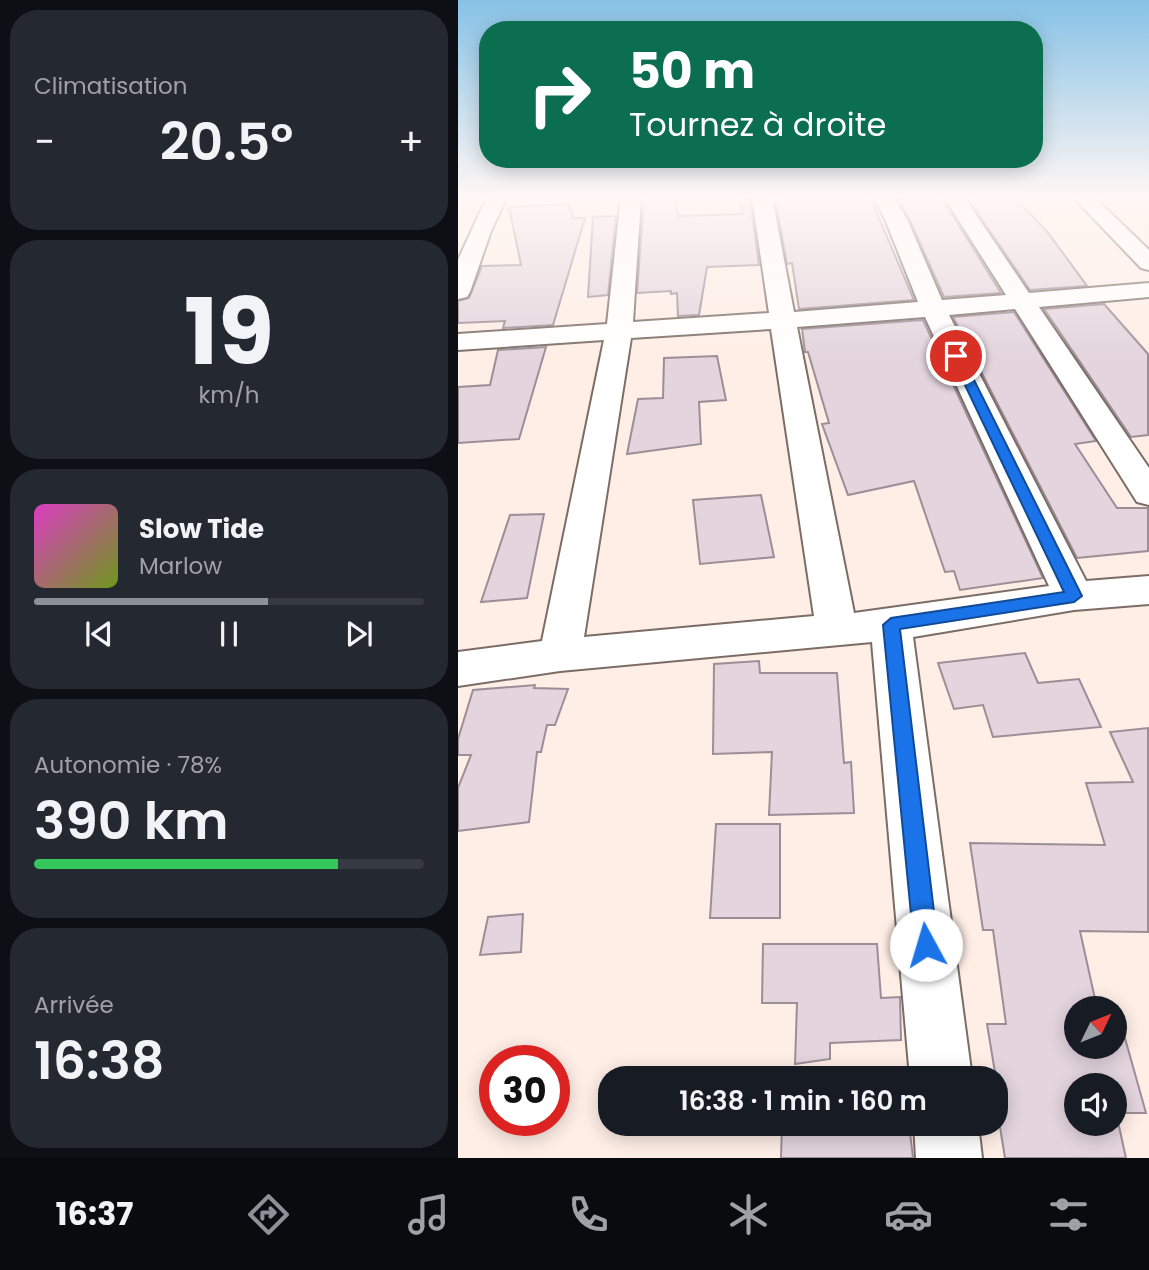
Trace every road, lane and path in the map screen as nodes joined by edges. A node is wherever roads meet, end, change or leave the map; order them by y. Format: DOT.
graph roads {
  1 [pos="473,251"];
  2 [pos="626,251"];
  3 [pos="772,251"];
  4 [pos="909,251"];
  5 [pos="989,251"];
  6 [pos="1149,290"];
  7 [pos="458,292"];
  8 [pos="1021,299"];
  9 [pos="933,308"];
  10 [pos="784,319"];
  11 [pos="619,331"];
  12 [pos="458,342"];
  13 [pos="1149,494"];
  14 [pos="1149,590"];
  15 [pos="1074,596"];
  16 [pos="891,625"];
  17 [pos="836,628"];
  18 [pos="560,655"];
  19 [pos="458,669"];
  20 [pos="940,1066"];
  21 [pos="947,1136"];
  22 [pos="949,1158"];
  1 -- 7 [label="street"];
  2 -- 11 [label="street"];
  3 -- 10 [label="street"];
  4 -- 9 [label="street"];
  5 -- 8 [label="street"];
  6 -- 8 [label="street"];
  8 -- 9 [label="street"];
  8 -- 13 [label="street"];
  9 -- 10 [label="street"];
  9 -- 15 [label="street"];
  10 -- 11 [label="street"];
  10 -- 17 [label="street"];
  11 -- 12 [label="street"];
  11 -- 18 [label="street"];
  14 -- 15 [label="street"];
  15 -- 16 [label="street"];
  16 -- 17 [label="street"];
  16 -- 20 [label="street"];
  17 -- 18 [label="street"];
  18 -- 19 [label="street"];
  21 -- 22 [label="street"];
}
